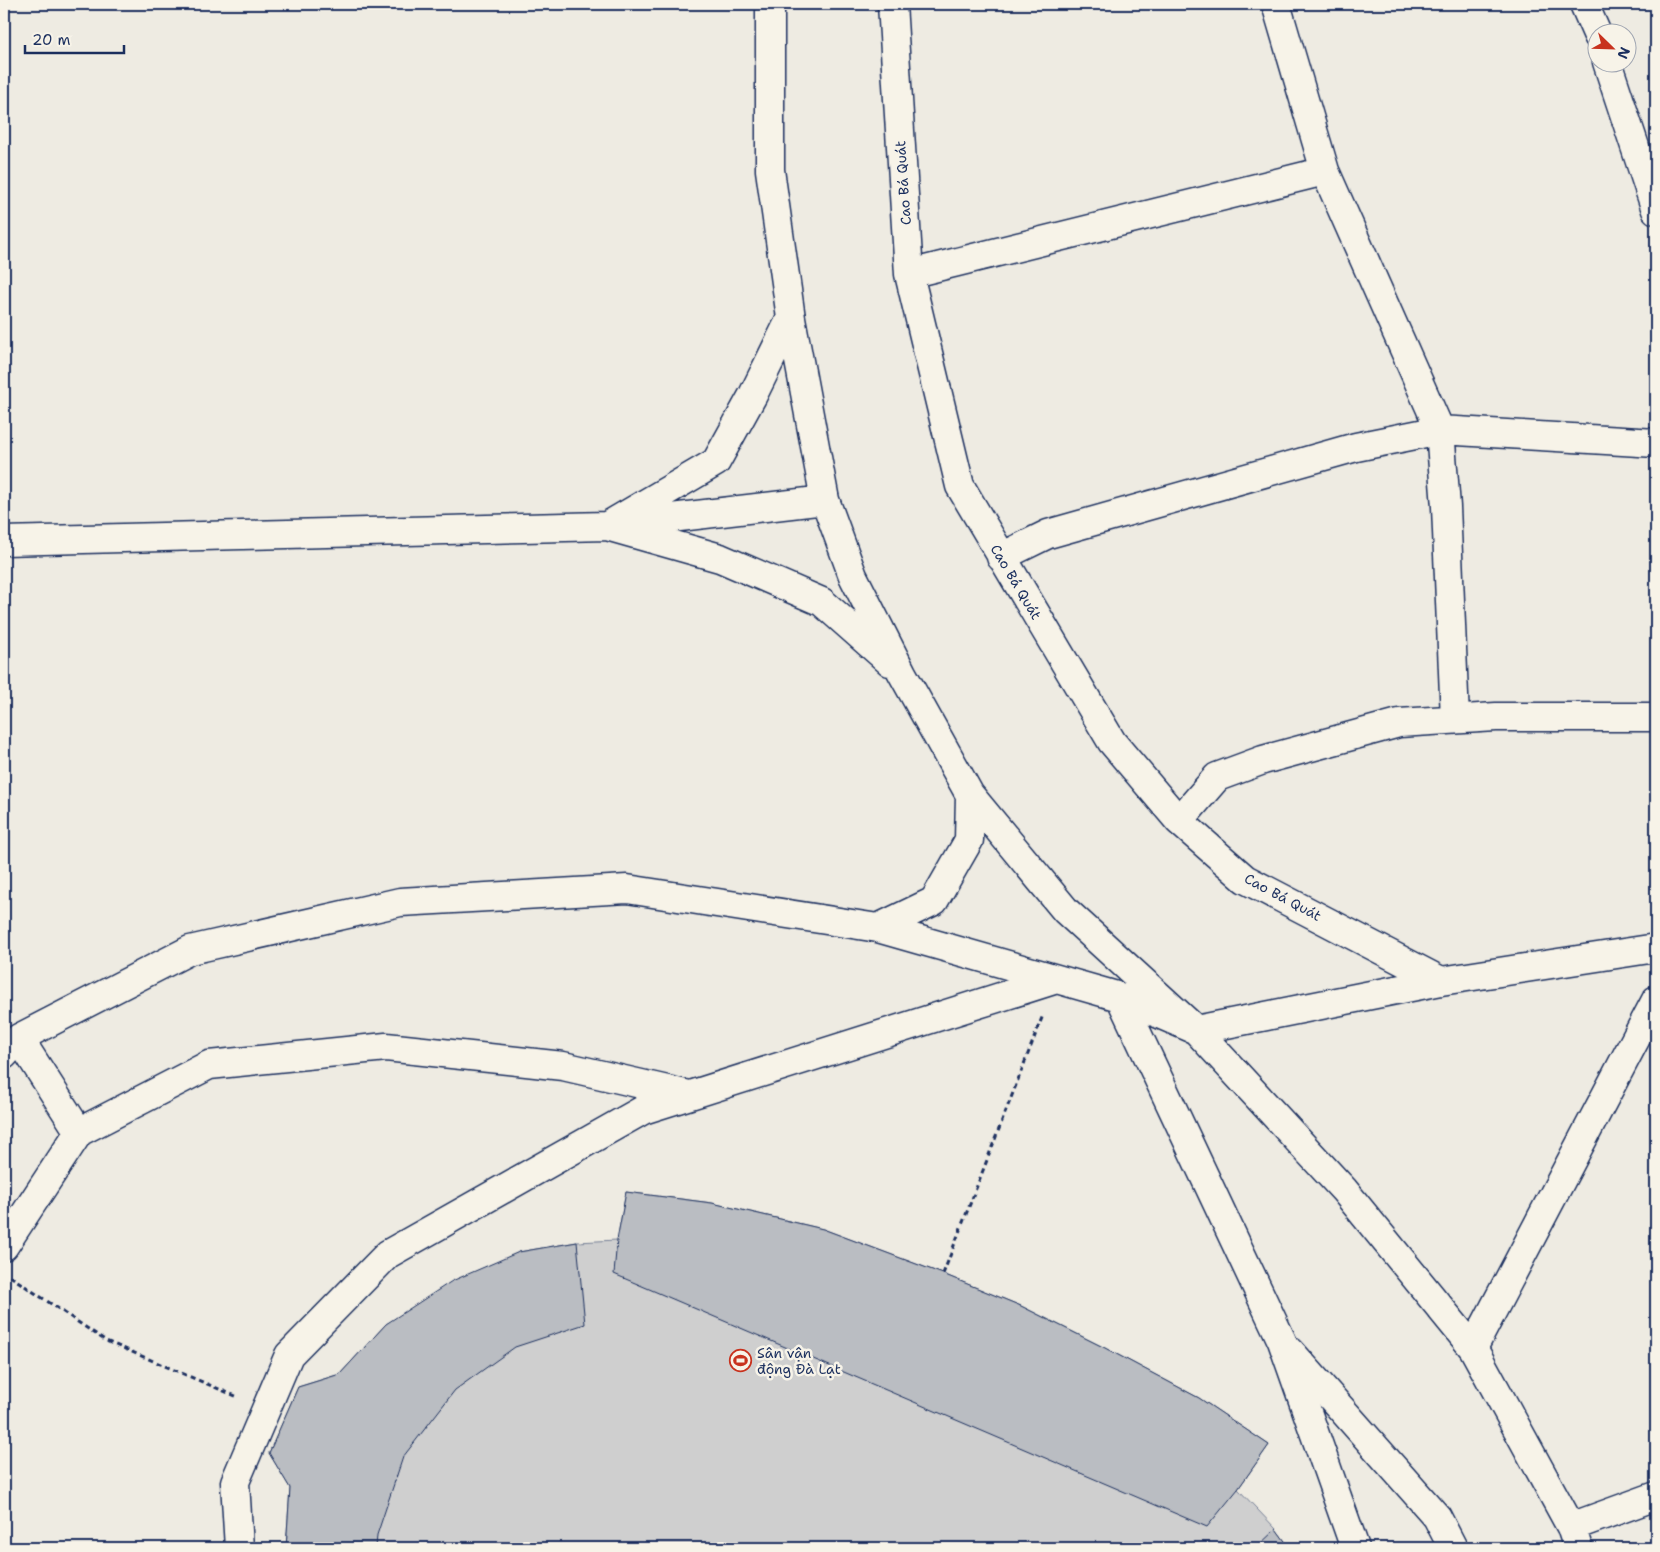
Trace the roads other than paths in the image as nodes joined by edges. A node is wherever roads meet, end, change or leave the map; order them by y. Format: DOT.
graph roads {
  1 [pos="770,4"];
  2 [pos="892,4"];
  3 [pos="1276,4"];
  4 [pos="1584,4"];
  5 [pos="1592,22"];
  6 [pos="1610,72"];
  7 [pos="1325,171"];
  8 [pos="1656,210"];
  9 [pos="909,274"];
  10 [pos="791,318"];
  11 [pos="1440,430"];
  12 [pos="1656,443"];
  13 [pos="824,500"];
  14 [pos="608,526"];
  15 [pos="4,541"];
  16 [pos="1001,557"];
  17 [pos="902,673"];
  18 [pos="1656,717"];
  19 [pos="1455,719"];
  20 [pos="970,795"];
  21 [pos="1179,821"];
  22 [pos="878,928"];
  23 [pos="1656,948"];
  24 [pos="1057,979"];
  25 [pos="1441,981"];
  26 [pos="1120,997"];
  27 [pos="1656,1000"];
  28 [pos="1196,1030"];
  29 [pos="12,1046"];
  30 [pos="689,1095"];
  31 [pos="79,1132"];
  32 [pos="4,1246"];
  33 [pos="1282,1342"];
  34 [pos="1473,1348"];
  35 [pos="1656,1496"];
  36 [pos="1575,1538"];
  37 [pos="239,1548"];
  38 [pos="1356,1548"];
  39 [pos="1453,1548"];
  1 -- 10 [label="street"];
  2 -- 9 [label="street, Cao Bá Quát"];
  3 -- 7 [label="street"];
  4 -- 5 [label="street"];
  6 -- 8 [label="street"];
  7 -- 9 [label="street"];
  7 -- 11 [label="street"];
  9 -- 16 [label="street, Cao Bá Quát"];
  10 -- 13 [label="street"];
  10 -- 14 [label="street"];
  11 -- 12 [label="street"];
  11 -- 16 [label="street"];
  11 -- 19 [label="street"];
  13 -- 14 [label="street"];
  13 -- 17 [label="street"];
  14 -- 15 [label="street"];
  14 -- 17 [label="street"];
  16 -- 21 [label="street, Cao Bá Quát"];
  17 -- 20 [label="street"];
  18 -- 19 [label="street"];
  19 -- 21 [label="street"];
  20 -- 22 [label="street"];
  20 -- 28 [label="street"];
  21 -- 25 [label="street, Cao Bá Quát"];
  22 -- 24 [label="street"];
  22 -- 29 [label="street"];
  23 -- 25 [label="street"];
  24 -- 26 [label="street"];
  24 -- 30 [label="street"];
  25 -- 28 [label="street"];
  26 -- 28 [label="street"];
  26 -- 33 [label="street"];
  27 -- 34 [label="street"];
  28 -- 34 [label="street"];
  29 -- 31 [label="street"];
  30 -- 31 [label="street"];
  30 -- 37 [label="street"];
  31 -- 32 [label="street"];
  33 -- 38 [label="street"];
  33 -- 39 [label="street"];
  34 -- 36 [label="street"];
  35 -- 36 [label="street"];
}
